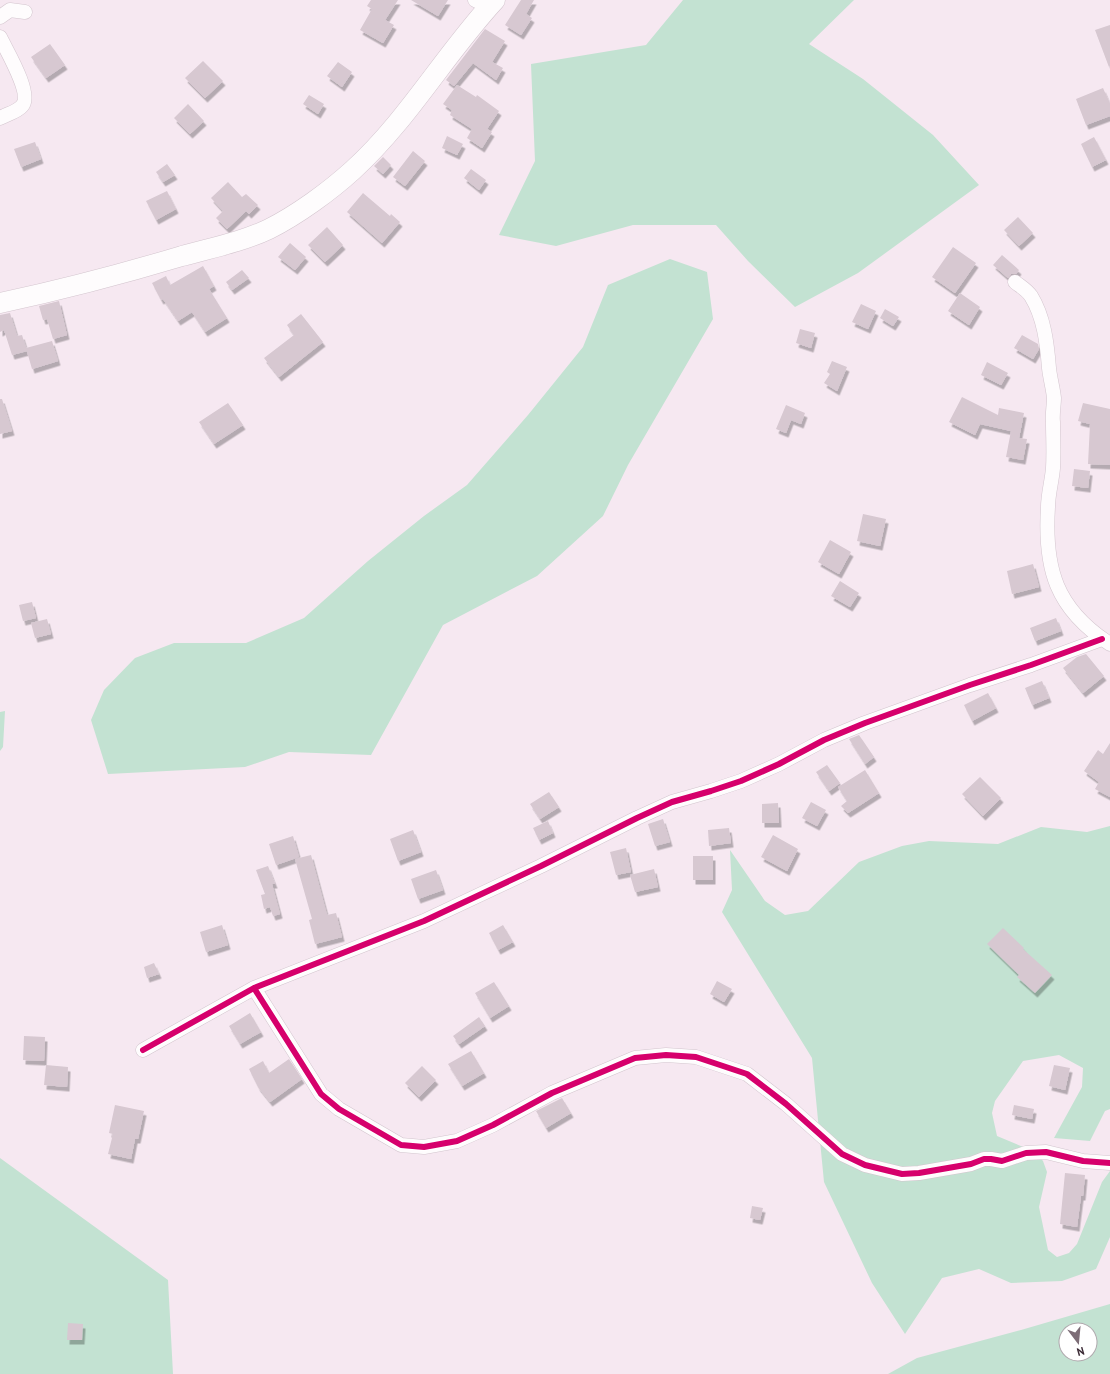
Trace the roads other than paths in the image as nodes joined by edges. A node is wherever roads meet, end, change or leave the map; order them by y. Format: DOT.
graph roads {
  1 [pos="486,2"];
  2 [pos="25,12"];
  3 [pos="0,17"];
  4 [pos="0,37"];
  5 [pos="0,118"];
  6 [pos="1015,282"];
  7 [pos="0,303"];
  8 [pos="1106,642"];
  9 [pos="254,988"];
  10 [pos="143,1050"];
  11 [pos="1110,1163"];
  1 -- 7 [label="street"];
  2 -- 3 [label="street"];
  4 -- 5 [label="street"];
  6 -- 8 [label="street"];
  8 -- 9 [label="street"];
  9 -- 10 [label="street"];
  9 -- 11 [label="street"];
}
